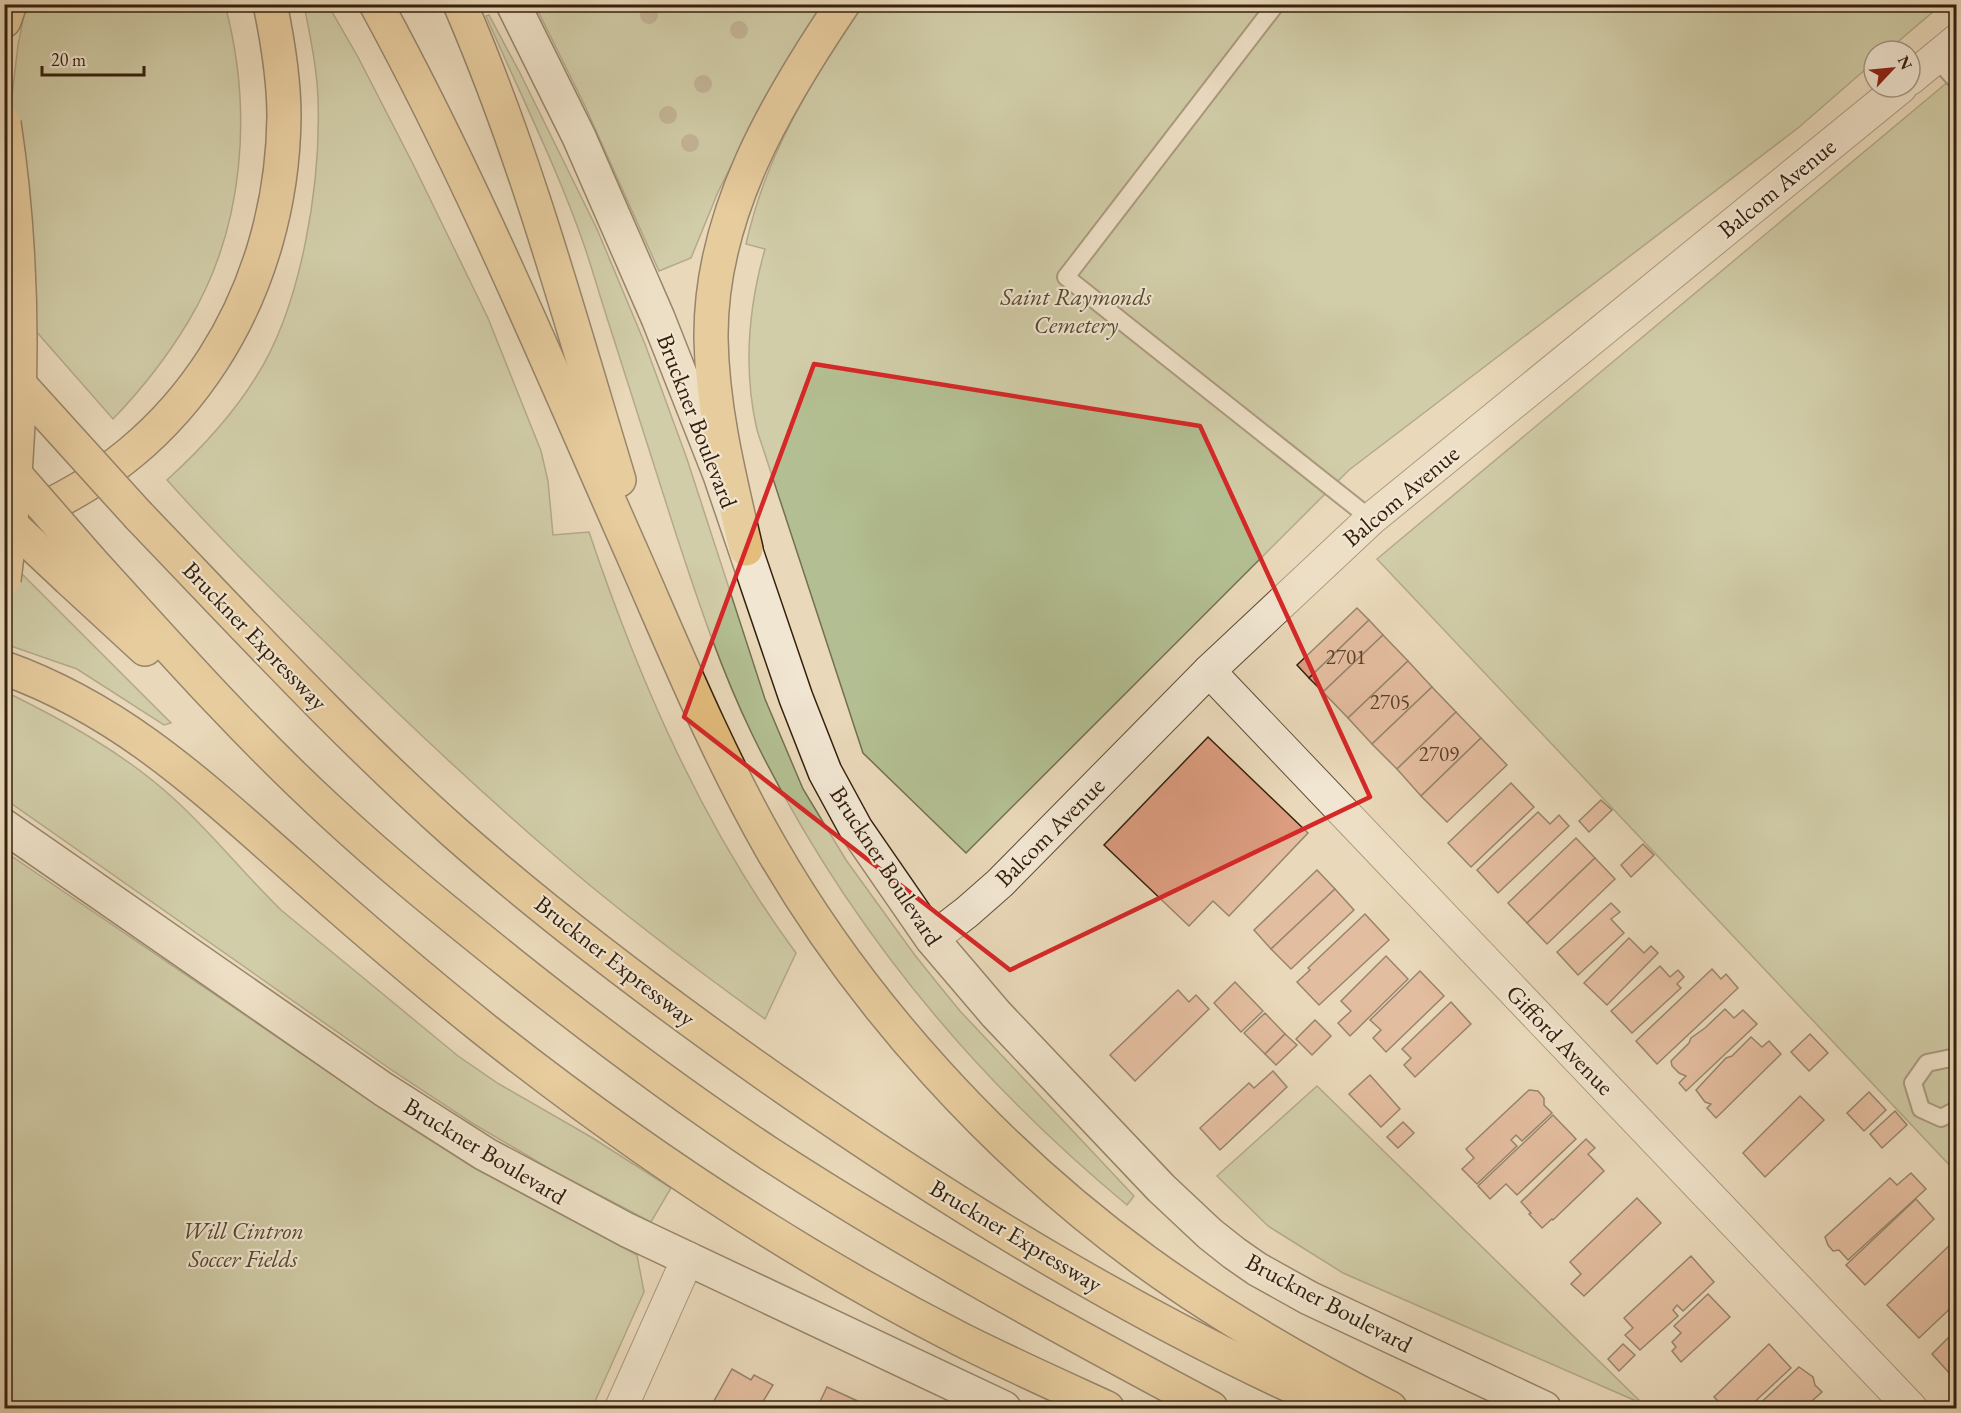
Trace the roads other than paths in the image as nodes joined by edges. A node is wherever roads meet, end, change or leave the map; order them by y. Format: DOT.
graph roads {
  1 [pos="10,4"];
  2 [pos="270,4"];
  3 [pos="376,4"];
  4 [pos="460,4"];
  5 [pos="513,4"];
  6 [pos="843,4"];
  7 [pos="1276,4"];
  8 [pos="4,21"];
  9 [pos="1950,60"];
  10 [pos="1922,73"];
  11 [pos="1886,99"];
  12 [pos="4,123"];
  13 [pos="4,367"];
  14 [pos="4,463"];
  15 [pos="4,518"];
  16 [pos="1371,519"];
  17 [pos="4,524"];
  18 [pos="746,549"];
  19 [pos="80,570"];
  20 [pos="4,580"];
  21 [pos="4,668"];
  22 [pos="1209,671"];
  23 [pos="688,680"];
  24 [pos="4,826"];
  25 [pos="932,939"];
  26 [pos="1956,1057"];
  27 [pos="1956,1110"];
  28 [pos="688,1258"];
  29 [pos="621,1408"];
  30 [pos="1004,1408"];
  31 [pos="1107,1408"];
  32 [pos="1211,1408"];
  33 [pos="1340,1408"];
  34 [pos="1390,1408"];
  35 [pos="1544,1408"];
  36 [pos="1911,1408"];
  1 -- 8 [label="highway"];
  2 -- 17 [label="highway"];
  3 -- 23 [label="highway"];
  4 -- 23 [label="highway"];
  5 -- 18 [label="main road, Bruckner Boulevard"];
  6 -- 18 [label="highway"];
  7 -- 16 [label="lane"];
  9 -- 10 [label="street"];
  11 -- 16 [label="street, Balcom Avenue"];
  12 -- 20 [label="highway, bridge"];
  13 -- 33 [label="highway, Bruckner Expressway, bridge"];
  14 -- 19 [label="highway, bridge"];
  15 -- 19 [label="highway, bridge"];
  16 -- 22 [label="street, Balcom Avenue"];
  18 -- 25 [label="main road, Bruckner Boulevard"];
  19 -- 32 [label="highway"];
  21 -- 31 [label="highway"];
  22 -- 25 [label="street, Balcom Avenue"];
  22 -- 36 [label="street, Gifford Avenue"];
  23 -- 34 [label="highway"];
  24 -- 28 [label="main road, Bruckner Boulevard"];
  25 -- 35 [label="main road, Bruckner Boulevard"];
  26 -- 27 [label="lane"];
  28 -- 29 [label="street"];
  28 -- 30 [label="main road, Bruckner Boulevard"];
}
